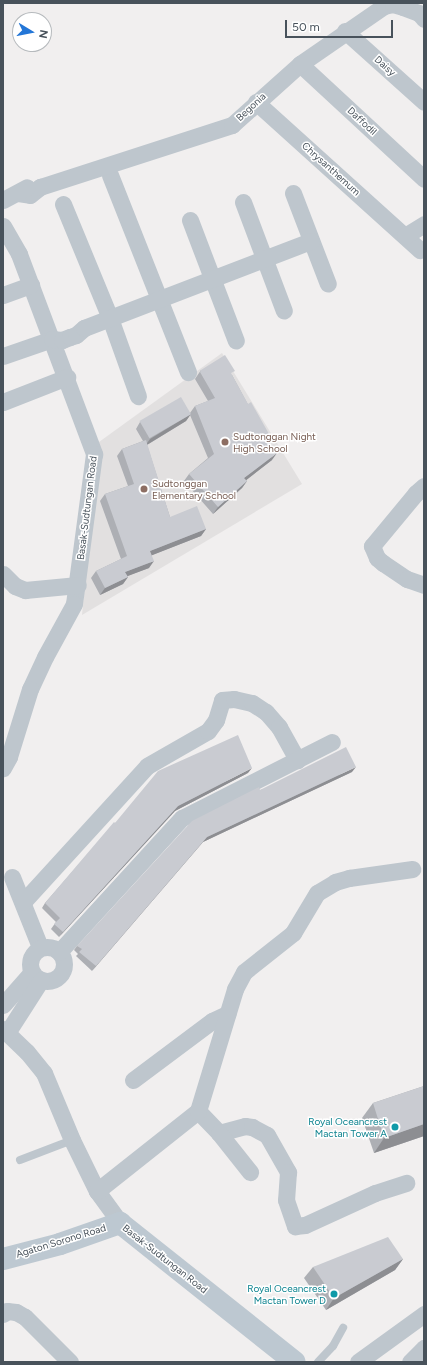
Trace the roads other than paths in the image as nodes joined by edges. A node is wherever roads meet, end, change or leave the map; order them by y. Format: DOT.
graph roads {
  1 [pos="422,14"];
  2 [pos="346,31"];
  3 [pos="300,64"];
  4 [pos="256,102"];
  5 [pos="424,102"];
  6 [pos="110,175"];
  7 [pos="424,179"];
  8 [pos="293,193"];
  9 [pos="23,194"];
  10 [pos="242,202"];
  11 [pos="63,204"];
  12 [pos="190,220"];
  13 [pos="424,224"];
  14 [pos="3,226"];
  15 [pos="405,236"];
  16 [pos="311,241"];
  17 [pos="420,250"];
  18 [pos="264,259"];
  19 [pos="212,279"];
  20 [pos="328,284"];
  21 [pos="31,285"];
  22 [pos="3,295"];
  23 [pos="160,299"];
  24 [pos="284,311"];
  25 [pos="110,318"];
  26 [pos="52,339"];
  27 [pos="236,341"];
  28 [pos="3,356"];
  29 [pos="188,372"];
  30 [pos="67,377"];
  31 [pos="138,396"];
  32 [pos="3,402"];
  33 [pos="424,486"];
  34 [pos="3,574"];
  35 [pos="78,585"];
  36 [pos="424,585"];
  37 [pos="332,742"];
  38 [pos="297,760"];
  39 [pos="3,768"];
  40 [pos="412,869"];
  41 [pos="12,877"];
  42 [pos="23,902"];
  43 [pos="40,947"];
  44 [pos="59,952"];
  45 [pos="36,976"];
  46 [pos="3,1005"];
  47 [pos="227,1014"];
  48 [pos="5,1031"];
  49 [pos="132,1080"];
  50 [pos="198,1111"];
  51 [pos="219,1133"];
  52 [pos="72,1140"];
  53 [pos="20,1160"];
  54 [pos="250,1172"];
  55 [pos="406,1183"];
  56 [pos="98,1191"];
  57 [pos="120,1223"];
  58 [pos="3,1259"];
  59 [pos="3,1314"];
  60 [pos="424,1314"];
  61 [pos="343,1328"];
  62 [pos="424,1348"];
  63 [pos="70,1362"];
  64 [pos="295,1362"];
  65 [pos="318,1362"];
  66 [pos="358,1362"];
  67 [pos="410,1362"];
  1 -- 2 [label="street, Begonia"];
  2 -- 3 [label="street, Begonia"];
  2 -- 5 [label="street, Daisy"];
  3 -- 4 [label="street, Begonia"];
  3 -- 7 [label="street, Daffodil"];
  4 -- 9 [label="street, Begonia"];
  4 -- 15 [label="street, Chrysanthemum"];
  6 -- 23 [label="street"];
  8 -- 16 [label="street"];
  10 -- 18 [label="street"];
  11 -- 25 [label="street"];
  12 -- 19 [label="street"];
  13 -- 15 [label="street"];
  14 -- 21 [label="street, Basak-Sudtungan Road"];
  15 -- 17 [label="street, Chrysanthemum"];
  16 -- 18 [label="street"];
  16 -- 20 [label="street"];
  18 -- 19 [label="street"];
  18 -- 24 [label="street"];
  19 -- 23 [label="street"];
  19 -- 27 [label="street"];
  21 -- 22 [label="street"];
  21 -- 26 [label="street, Basak-Sudtungan Road"];
  23 -- 25 [label="street"];
  23 -- 29 [label="street"];
  25 -- 26 [label="street"];
  25 -- 31 [label="street"];
  26 -- 28 [label="street"];
  26 -- 30 [label="street, Basak-Sudtungan Road"];
  30 -- 32 [label="street"];
  30 -- 35 [label="street, Basak-Sudtungan Road"];
  33 -- 36 [label="street"];
  34 -- 35 [label="street"];
  35 -- 39 [label="street, Basak-Sudtungan Road"];
  37 -- 38 [label="street"];
  38 -- 42 [label="street"];
  38 -- 44 [label="street"];
  40 -- 47 [label="street"];
  41 -- 42 [label="street"];
  42 -- 43 [label="street"];
  43 -- 44 [label="street"];
  43 -- 45 [label="street"];
  44 -- 45 [label="street"];
  45 -- 46 [label="street"];
  45 -- 48 [label="street"];
  47 -- 49 [label="street"];
  47 -- 50 [label="street"];
  48 -- 52 [label="street, Basak-Sudtungan Road"];
  50 -- 51 [label="street"];
  50 -- 56 [label="street"];
  51 -- 54 [label="street"];
  51 -- 55 [label="street"];
  52 -- 53 [label="lane"];
  52 -- 56 [label="street, Basak-Sudtungan Road"];
  56 -- 57 [label="street, Basak-Sudtungan Road"];
  57 -- 58 [label="street, Agaton Sorono Road"];
  57 -- 64 [label="street, Basak-Sudtungan Road"];
  59 -- 63 [label="street"];
  60 -- 66 [label="street"];
  61 -- 65 [label="lane"];
  62 -- 67 [label="street"];
}
